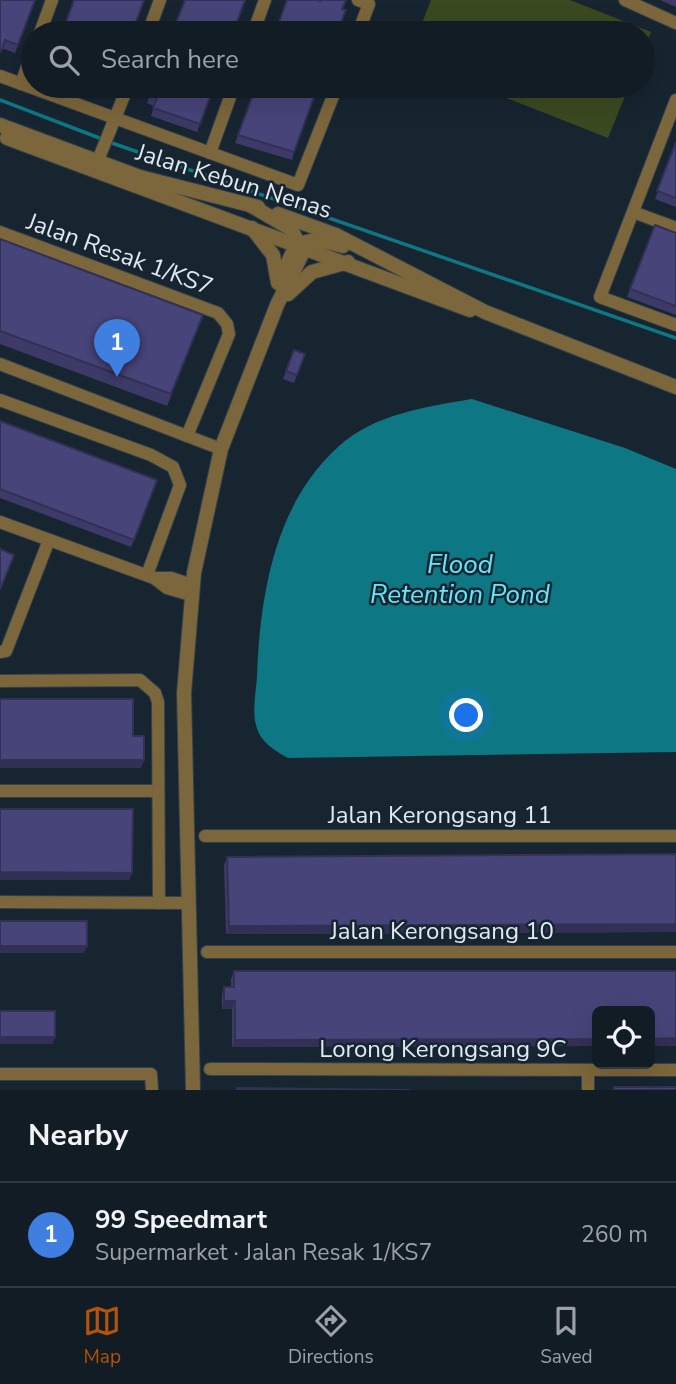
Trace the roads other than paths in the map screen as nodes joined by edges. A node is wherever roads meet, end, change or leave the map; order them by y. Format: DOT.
graph roads {
  1 [pos="52,0"];
  2 [pos="160,0"];
  3 [pos="265,0"];
  4 [pos="625,0"];
  5 [pos="364,2"];
  6 [pos="44,21"];
  7 [pos="152,21"];
  8 [pos="257,21"];
  9 [pos="360,21"];
  10 [pos="676,23"];
  11 [pos="0,76"];
  12 [pos="20,84"];
  13 [pos="60,98"];
  14 [pos="124,98"];
  15 [pos="230,98"];
  16 [pos="332,98"];
  17 [pos="676,100"];
  18 [pos="116,118"];
  19 [pos="0,125"];
  20 [pos="0,135"];
  21 [pos="108,139"];
  22 [pos="210,153"];
  23 [pos="78,154"];
  24 [pos="96,167"];
  25 [pos="117,169"];
  26 [pos="250,205"];
  27 [pos="633,212"];
  28 [pos="252,228"];
  29 [pos="676,228"];
  30 [pos="0,232"];
  31 [pos="300,245"];
  32 [pos="375,257"];
  33 [pos="348,262"];
  34 [pos="277,305"];
  35 [pos="485,312"];
  36 [pos="676,325"];
  37 [pos="0,364"];
  38 [pos="676,387"];
  39 [pos="0,400"];
  40 [pos="187,436"];
  41 [pos="221,449"];
  42 [pos="0,522"];
  43 [pos="49,540"];
  44 [pos="151,576"];
  45 [pos="192,590"];
  46 [pos="0,652"];
  47 [pos="0,681"];
  48 [pos="0,791"];
  49 [pos="158,791"];
  50 [pos="676,835"];
  51 [pos="205,836"];
  52 [pos="0,902"];
  53 [pos="159,903"];
  54 [pos="188,903"];
  55 [pos="207,952"];
  56 [pos="676,952"];
  57 [pos="210,1069"];
  58 [pos="588,1070"];
  59 [pos="676,1070"];
  60 [pos="0,1074"];
  61 [pos="152,1090"];
  62 [pos="193,1090"];
  63 [pos="588,1090"];
  1 -- 6 [label="street"];
  2 -- 7 [label="street"];
  3 -- 8 [label="street"];
  4 -- 10 [label="street"];
  5 -- 9 [label="street"];
  11 -- 12 [label="street"];
  13 -- 18 [label="street"];
  14 -- 18 [label="street"];
  15 -- 22 [label="street"];
  16 -- 22 [label="street"];
  17 -- 27 [label="street"];
  18 -- 21 [label="street"];
  18 -- 22 [label="street"];
  19 -- 23 [label="street, Jalan Kebun Nenas"];
  20 -- 24 [label="street, Jalan Kebun Nenas"];
  21 -- 23 [label="street"];
  21 -- 24 [label="street"];
  21 -- 25 [label="street"];
  23 -- 24 [label="street, Jalan Kebun Nenas"];
  24 -- 25 [label="street, Jalan Kebun Nenas"];
  24 -- 28 [label="street, Jalan Kebun Nenas"];
  25 -- 26 [label="street, Jalan Kebun Nenas"];
  26 -- 31 [label="street"];
  26 -- 32 [label="street, Jalan Kebun Nenas"];
  27 -- 29 [label="street"];
  27 -- 36 [label="street"];
  28 -- 31 [label="street, Jalan Kebun Nenas"];
  28 -- 34 [label="street"];
  30 -- 40 [label="street, Jalan Resak 1/KS7"];
  31 -- 32 [label="street"];
  31 -- 33 [label="street, Jalan Kebun Nenas"];
  31 -- 34 [label="street"];
  32 -- 35 [label="street, Jalan Kebun Nenas"];
  33 -- 34 [label="street"];
  33 -- 35 [label="street, Jalan Kebun Nenas"];
  34 -- 41 [label="street"];
  35 -- 38 [label="street, Jalan Kebun Nenas"];
  37 -- 40 [label="street"];
  39 -- 44 [label="street"];
  40 -- 41 [label="street"];
  41 -- 45 [label="street"];
  42 -- 43 [label="street"];
  43 -- 44 [label="street"];
  43 -- 46 [label="street"];
  44 -- 45 [label="street"];
  45 -- 54 [label="street"];
  47 -- 49 [label="street"];
  48 -- 49 [label="street"];
  49 -- 53 [label="street"];
  50 -- 51 [label="street, Jalan Kerongsang 11"];
  52 -- 53 [label="street"];
  53 -- 54 [label="street"];
  54 -- 62 [label="street"];
  55 -- 56 [label="street, Jalan Kerongsang 10"];
  57 -- 58 [label="street, Lorong Kerongsang 9C"];
  58 -- 59 [label="street, Lorong Kerongsang 9C"];
  58 -- 63 [label="street"];
  60 -- 61 [label="street"];
}
